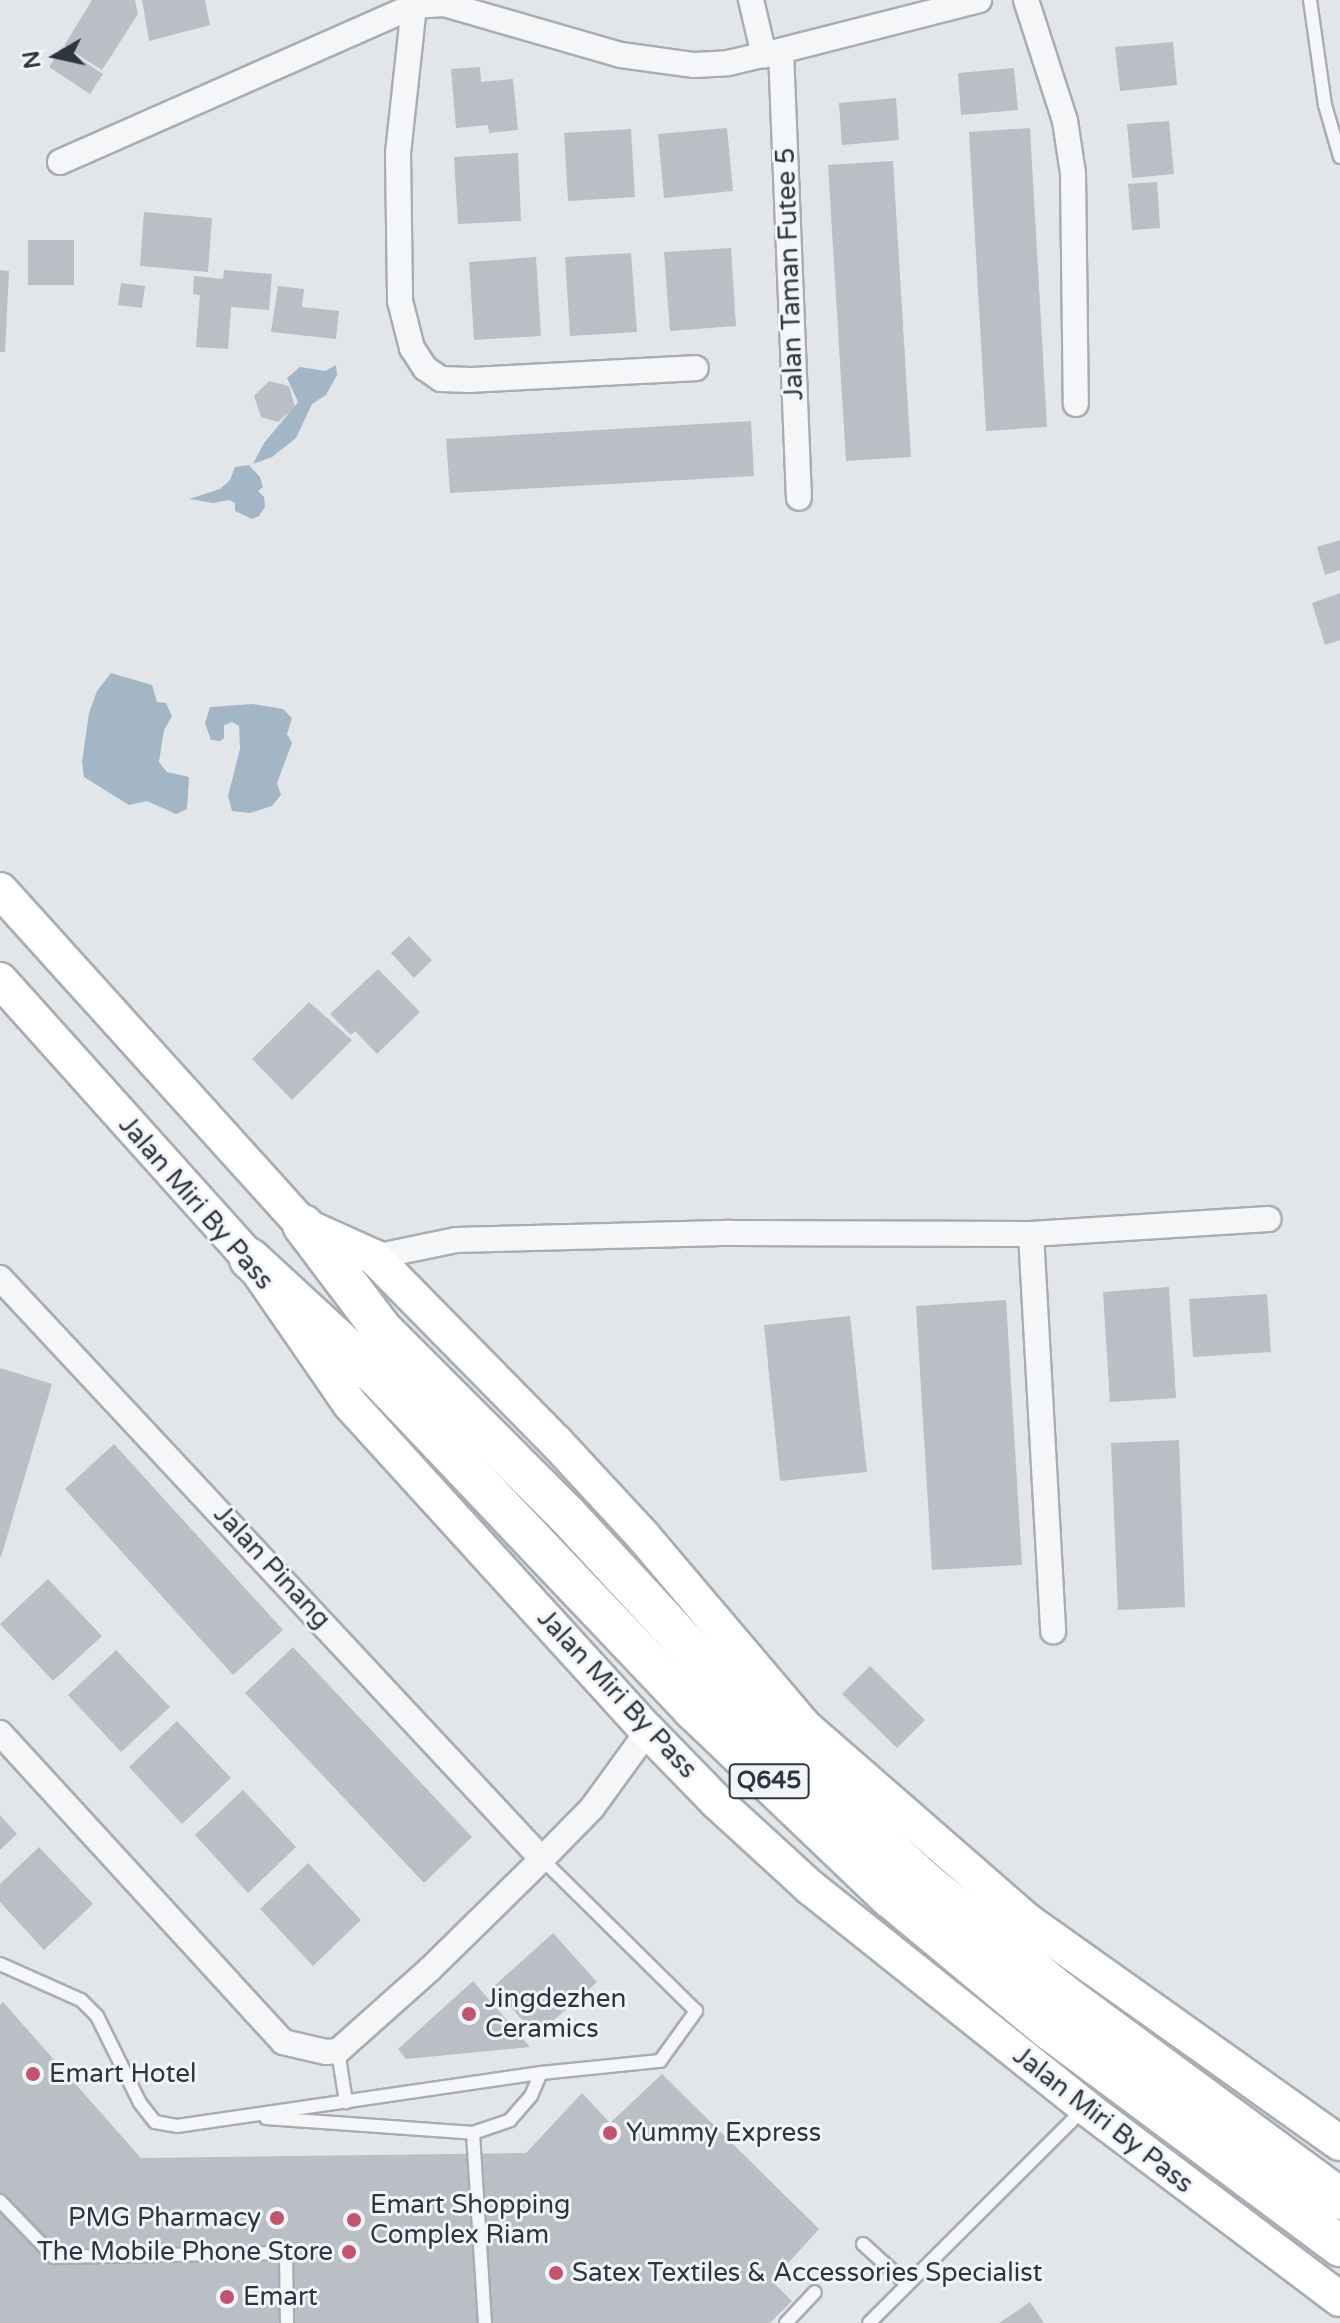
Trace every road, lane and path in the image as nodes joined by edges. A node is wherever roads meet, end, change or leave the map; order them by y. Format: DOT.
graph roads {
  1 [pos="751,0"];
  2 [pos="979,0"];
  3 [pos="1026,0"];
  4 [pos="1310,0"];
  5 [pos="414,6"];
  6 [pos="772,53"];
  7 [pos="1340,157"];
  8 [pos="60,162"];
  9 [pos="696,368"];
  10 [pos="1076,404"];
  11 [pos="799,498"];
  12 [pos="0,890"];
  13 [pos="0,980"];
  14 [pos="1269,1219"];
  15 [pos="303,1225"];
  16 [pos="1031,1234"];
  17 [pos="374,1257"];
  18 [pos="250,1259"];
  19 [pos="0,1278"];
  20 [pos="1053,1631"];
  21 [pos="648,1731"];
  22 [pos="0,1733"];
  23 [pos="542,1859"];
  24 [pos="0,1964"];
  25 [pos="338,2051"];
  26 [pos="541,2073"];
  27 [pos="346,2102"];
  28 [pos="1085,2107"];
  29 [pos="239,2116"];
  30 [pos="473,2133"];
  31 [pos="1340,2143"];
  32 [pos="1340,2199"];
  33 [pos="0,2201"];
  34 [pos="863,2244"];
  35 [pos="1340,2246"];
  36 [pos="907,2284"];
  37 [pos="815,2292"];
  38 [pos="1340,2299"];
  39 [pos="287,2323"];
  40 [pos="485,2323"];
  41 [pos="786,2323"];
  42 [pos="869,2323"];
  1 -- 6 [label="street, Jalan Taman Futee 5"];
  2 -- 6 [label="street"];
  3 -- 10 [label="street"];
  4 -- 7 [label="lane"];
  5 -- 6 [label="street"];
  5 -- 8 [label="street"];
  5 -- 9 [label="street"];
  6 -- 11 [label="street, Jalan Taman Futee 5"];
  12 -- 15 [label="main road, Q645"];
  13 -- 18 [label="main road, Jalan Miri By Pass / Q645"];
  14 -- 16 [label="street"];
  15 -- 17 [label="main road, Q645"];
  15 -- 32 [label="highway, Q645"];
  16 -- 17 [label="street"];
  16 -- 20 [label="street"];
  17 -- 31 [label="main road, Q645"];
  18 -- 21 [label="main road, Jalan Miri By Pass / Q645"];
  18 -- 35 [label="highway, Q645"];
  19 -- 23 [label="street, Jalan Pinang"];
  21 -- 23 [label="street"];
  21 -- 28 [label="main road, Jalan Miri By Pass / Q645"];
  22 -- 25 [label="street"];
  23 -- 25 [label="street"];
  23 -- 26 [label="lane"];
  24 -- 29 [label="lane"];
  25 -- 27 [label="lane"];
  26 -- 27 [label="lane"];
  26 -- 30 [label="lane"];
  27 -- 29 [label="lane"];
  28 -- 36 [label="lane"];
  28 -- 38 [label="main road, Jalan Miri By Pass / Q645"];
  29 -- 30 [label="lane"];
  30 -- 40 [label="lane"];
  33 -- 39 [label="lane"];
  34 -- 36 [label="lane"];
  36 -- 42 [label="lane"];
  37 -- 41 [label="lane"];
}
